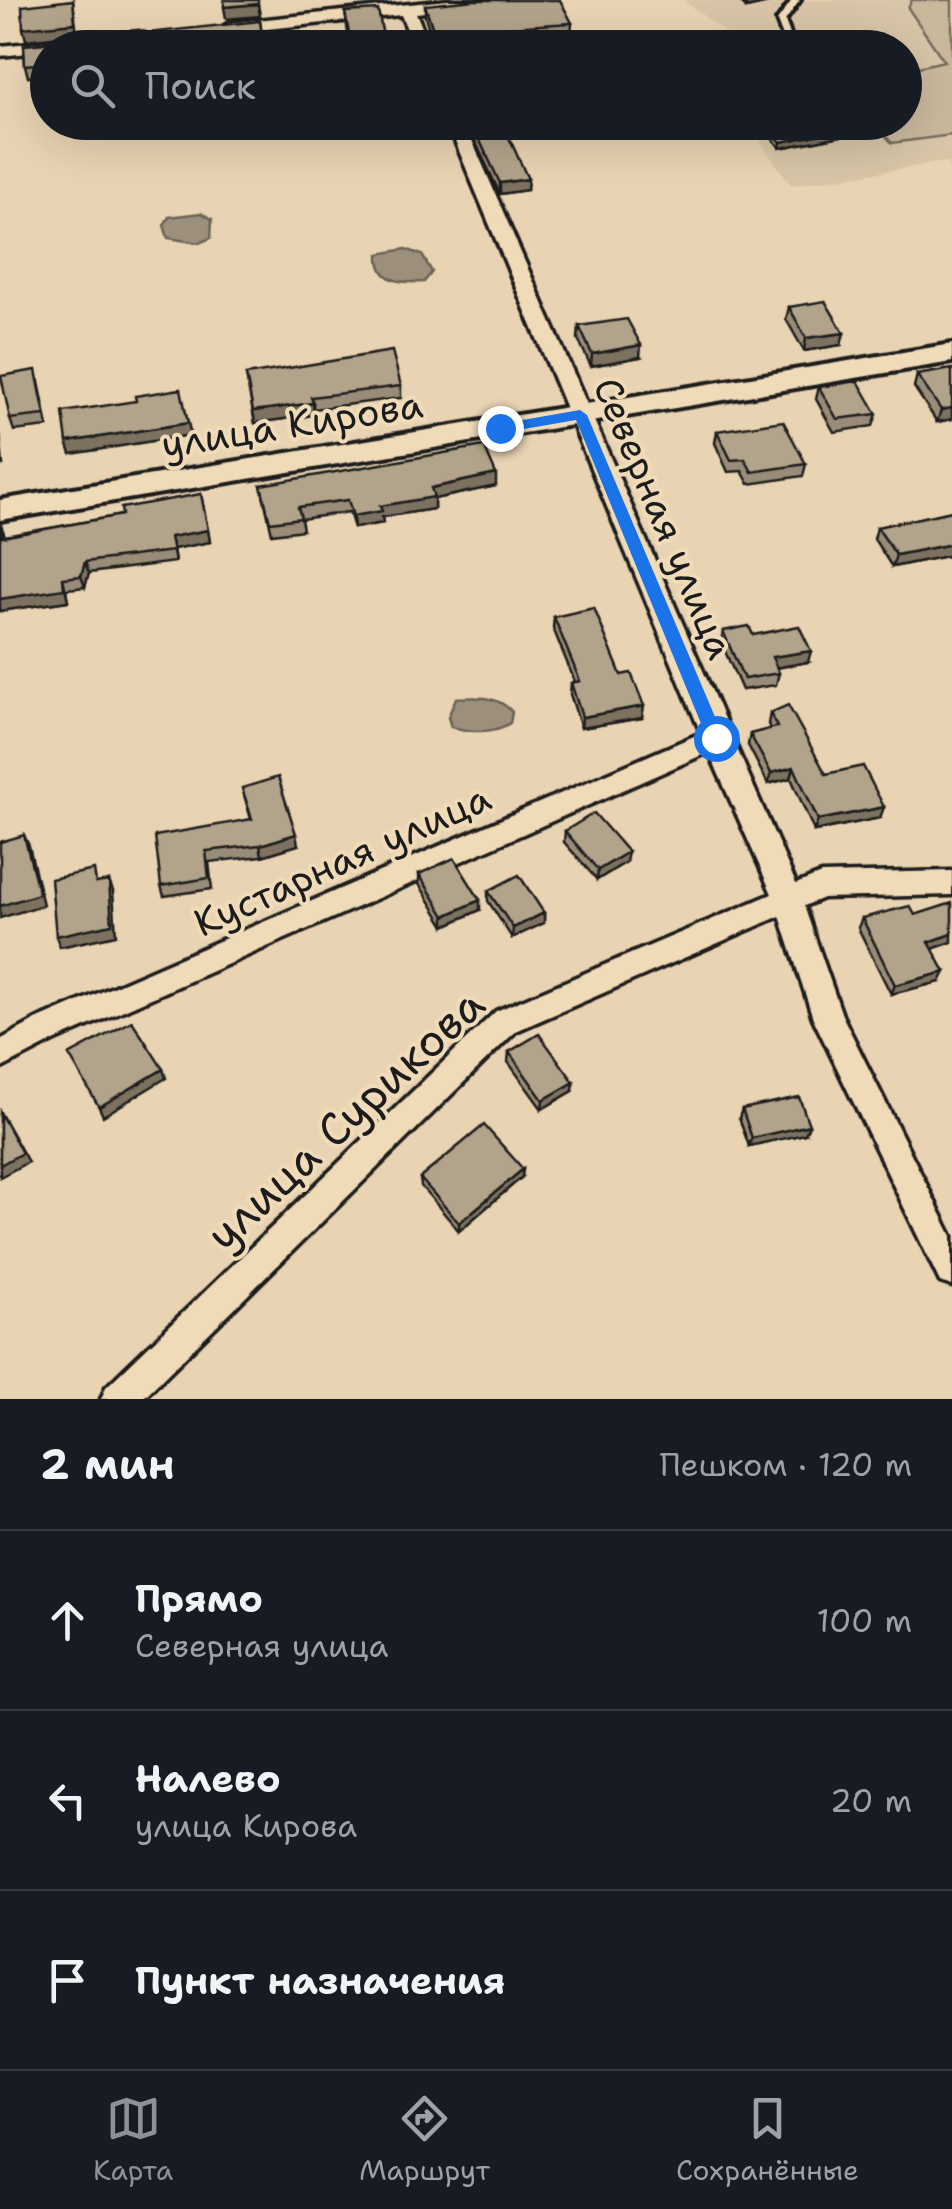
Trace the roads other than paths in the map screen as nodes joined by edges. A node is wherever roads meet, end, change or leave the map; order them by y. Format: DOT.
graph roads {
  1 [pos="493,0"];
  2 [pos="796,0"];
  3 [pos="407,10"];
  4 [pos="213,29"];
  5 [pos="415,30"];
  6 [pos="784,30"];
  7 [pos="30,47"];
  8 [pos="0,50"];
  9 [pos="463,140"];
  10 [pos="952,353"];
  11 [pos="580,415"];
  12 [pos="0,510"];
  13 [pos="716,738"];
  14 [pos="952,883"];
  15 [pos="788,898"];
  16 [pos="0,1055"];
  17 [pos="952,1270"];
  18 [pos="118,1399"];
  1 -- 3 [label="street"];
  2 -- 6 [label="lane"];
  3 -- 4 [label="street"];
  3 -- 5 [label="street"];
  7 -- 8 [label="street"];
  9 -- 11 [label="street, Северная улица"];
  10 -- 11 [label="street, улица Кирова"];
  11 -- 12 [label="street, улица Кирова"];
  11 -- 13 [label="street, Северная улица"];
  13 -- 15 [label="street, Северная улица"];
  13 -- 16 [label="street, Кустарная улица"];
  14 -- 15 [label="street, улица Сурикова"];
  15 -- 17 [label="street, Северная улица"];
  15 -- 18 [label="street, улица Сурикова"];
}
